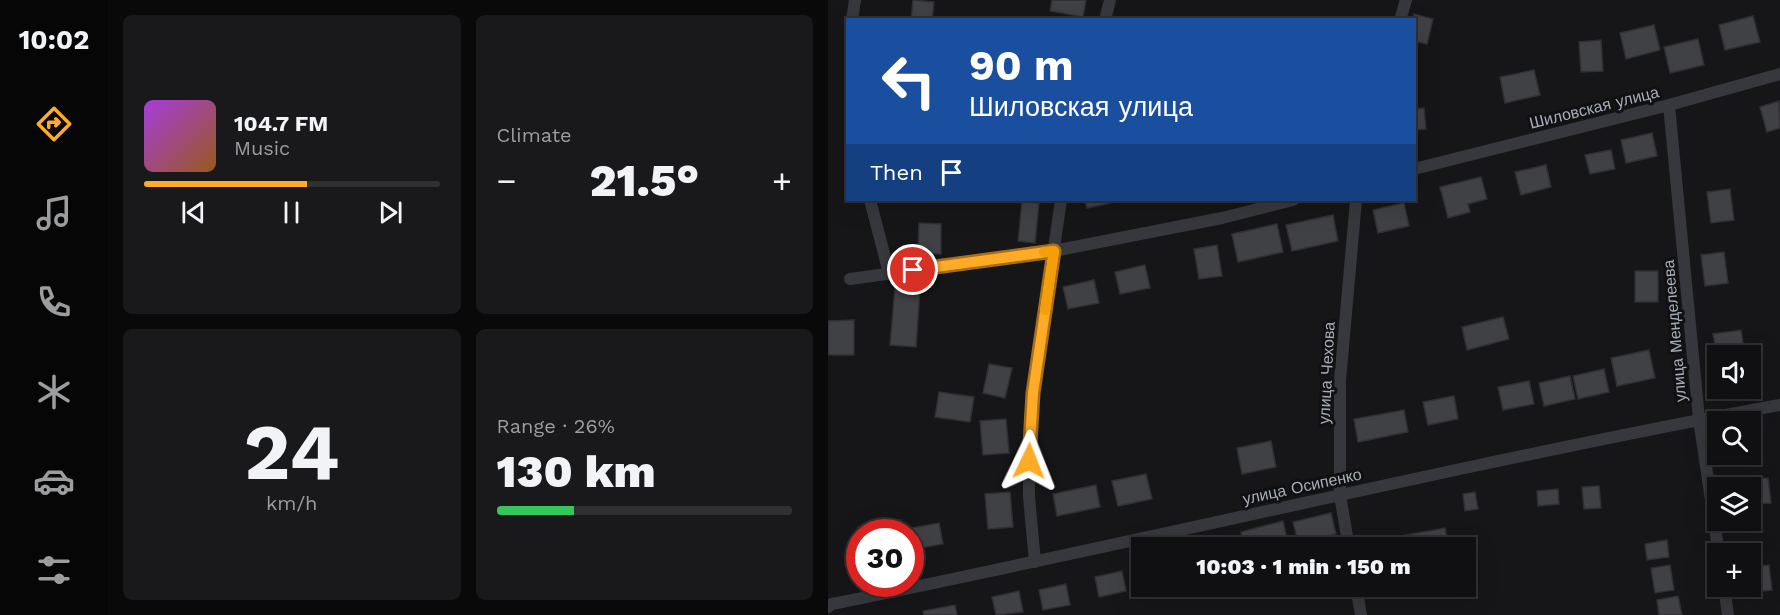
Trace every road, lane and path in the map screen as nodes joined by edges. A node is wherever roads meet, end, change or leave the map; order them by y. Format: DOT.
graph roads {
  1 [pos="855,0"];
  2 [pos="1110,0"];
  3 [pos="1406,0"];
  4 [pos="852,18"];
  5 [pos="1106,18"];
  6 [pos="1401,18"];
  7 [pos="1780,74"];
  8 [pos="1669,105"];
  9 [pos="1416,168"];
  10 [pos="870,201"];
  11 [pos="1061,201"];
  12 [pos="1289,201"];
  13 [pos="1356,201"];
  14 [pos="1054,251"];
  15 [pos="889,273"];
  16 [pos="850,279"];
  17 [pos="1780,405"];
  18 [pos="1699,419"];
  19 [pos="1340,495"];
  20 [pos="1347,537"];
  21 [pos="1717,543"];
  22 [pos="1035,562"];
  23 [pos="1358,597"];
  24 [pos="1726,597"];
  25 [pos="830,605"];
  26 [pos="1361,615"];
  27 [pos="1728,615"];
  1 -- 4 [label="street"];
  2 -- 5 [label="street"];
  3 -- 6 [label="street"];
  7 -- 8 [label="street, Шиловская улица"];
  8 -- 9 [label="street, Шиловская улица"];
  8 -- 18 [label="street, улица Менделеева"];
  10 -- 15 [label="street"];
  11 -- 14 [label="street"];
  12 -- 14 [label="street"];
  13 -- 19 [label="street, улица Чехова"];
  14 -- 15 [label="street"];
  14 -- 22 [label="street"];
  15 -- 16 [label="street"];
  17 -- 18 [label="street, улица Осипенко"];
  18 -- 19 [label="street, улица Осипенко"];
  18 -- 21 [label="street, улица Менделеева"];
  19 -- 20 [label="street, улица Чехова"];
  19 -- 22 [label="street, улица Осипенко"];
  22 -- 25 [label="street, улица Осипенко"];
  23 -- 26 [label="street"];
  24 -- 27 [label="street"];
}
